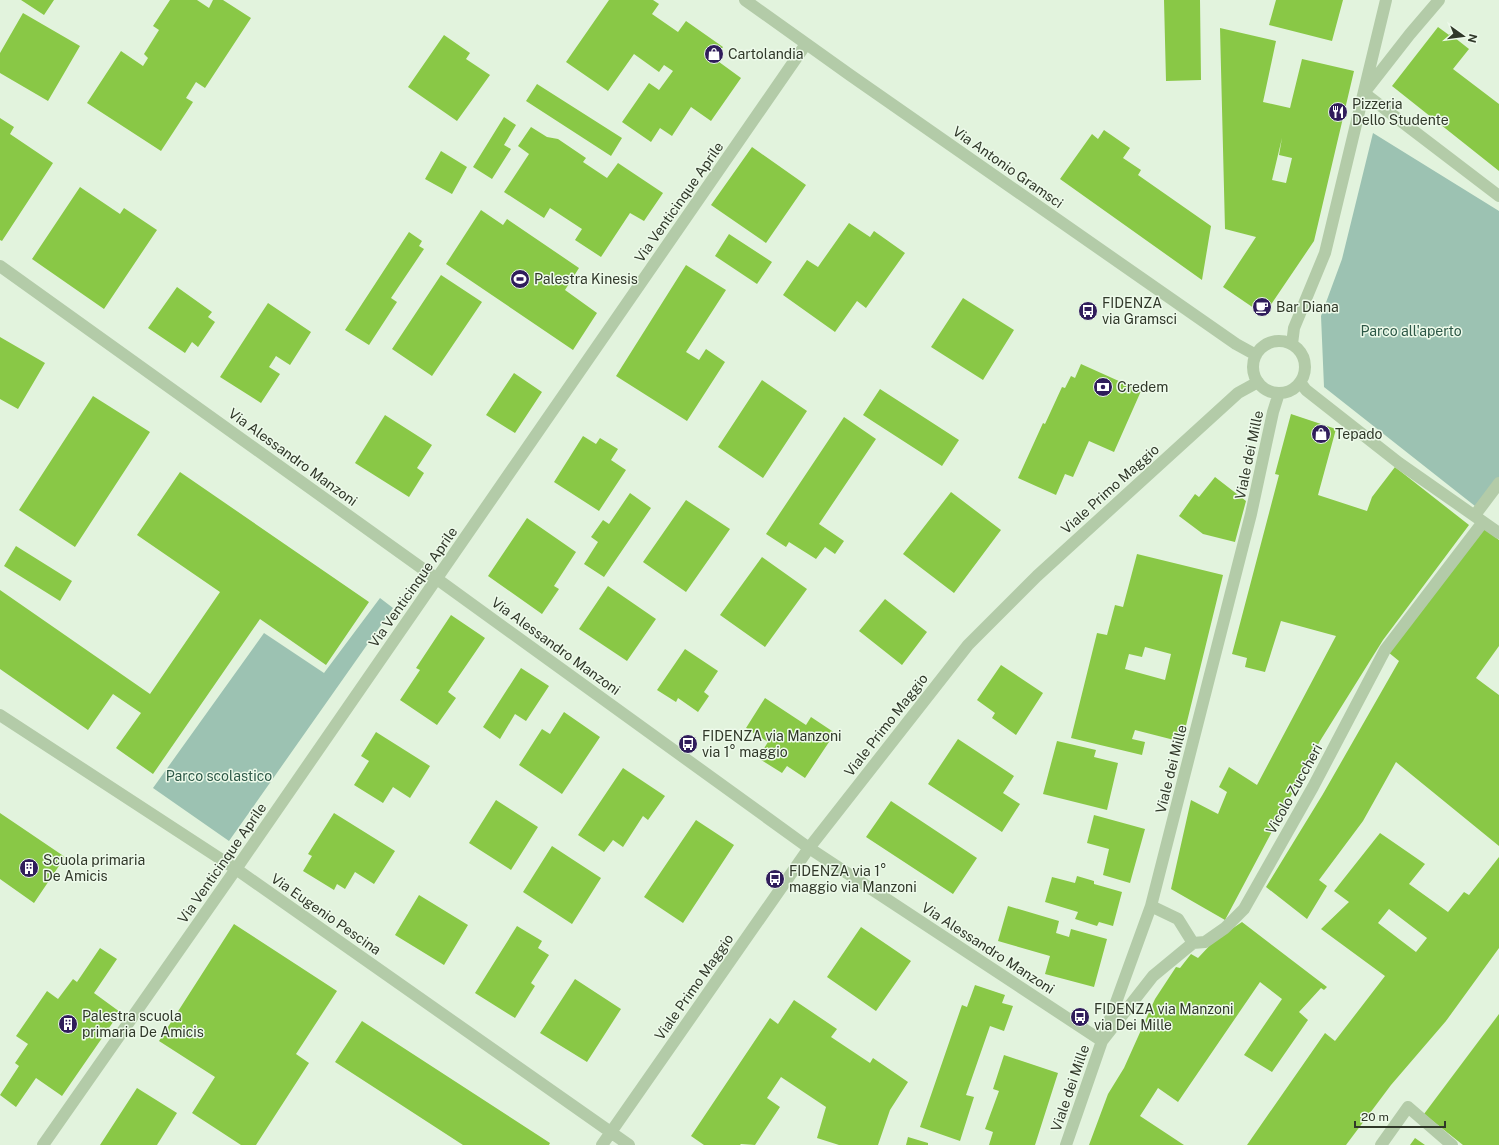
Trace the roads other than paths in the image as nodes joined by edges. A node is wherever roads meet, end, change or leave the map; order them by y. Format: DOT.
graph roads {
  1 [pos="745,0"];
  2 [pos="1386,0"];
  3 [pos="1439,0"];
  4 [pos="806,44"];
  5 [pos="1364,93"];
  6 [pos="1499,196"];
  7 [pos="0,266"];
  8 [pos="1292,344"];
  9 [pos="1256,355"];
  10 [pos="1258,382"];
  11 [pos="1300,382"];
  12 [pos="1279,393"];
  13 [pos="1499,483"];
  14 [pos="1479,518"];
  15 [pos="1499,533"];
  16 [pos="437,579"];
  17 [pos="0,715"];
  18 [pos="809,848"];
  19 [pos="236,869"];
  20 [pos="1151,906"];
  21 [pos="1193,943"];
  22 [pos="1102,1041"];
  23 [pos="611,1133"];
  24 [pos="43,1145"];
  25 [pos="602,1145"];
  26 [pos="629,1145"];
  27 [pos="1066,1145"];
  28 [pos="1381,1145"];
  29 [pos="1452,1145"];
  1 -- 4 [label="street, Via Antonio Gramsci"];
  2 -- 5 [label="street"];
  3 -- 5 [label="street"];
  4 -- 9 [label="street, Via Antonio Gramsci"];
  4 -- 16 [label="street, Via Venticinque Aprile"];
  5 -- 6 [label="street"];
  5 -- 8 [label="street"];
  7 -- 16 [label="street, Via Alessandro Manzoni"];
  8 -- 9 [label="street"];
  8 -- 11 [label="street"];
  9 -- 10 [label="street"];
  10 -- 12 [label="street"];
  10 -- 18 [label="street, Viale Primo Maggio"];
  11 -- 12 [label="street"];
  11 -- 14 [label="street"];
  12 -- 20 [label="street, Viale dei Mille"];
  13 -- 14 [label="street, Vicolo Zuccheri"];
  14 -- 15 [label="street"];
  14 -- 21 [label="street, Vicolo Zuccheri"];
  16 -- 18 [label="street, Via Alessandro Manzoni"];
  16 -- 19 [label="street, Via Venticinque Aprile"];
  17 -- 19 [label="street, Via Eugenio Pescina"];
  18 -- 22 [label="street, Via Alessandro Manzoni"];
  18 -- 23 [label="street, Viale Primo Maggio"];
  19 -- 23 [label="street, Via Eugenio Pescina"];
  19 -- 24 [label="street, Via Venticinque Aprile"];
  20 -- 21 [label="street"];
  20 -- 22 [label="street, Viale dei Mille"];
  21 -- 22 [label="street, Vicolo Zuccheri"];
  22 -- 27 [label="street, Viale dei Mille"];
  23 -- 25 [label="street, Viale Primo Maggio"];
  23 -- 26 [label="street, Via Eugenio Pescina"];
  28 -- 29 [label="street"];
}
